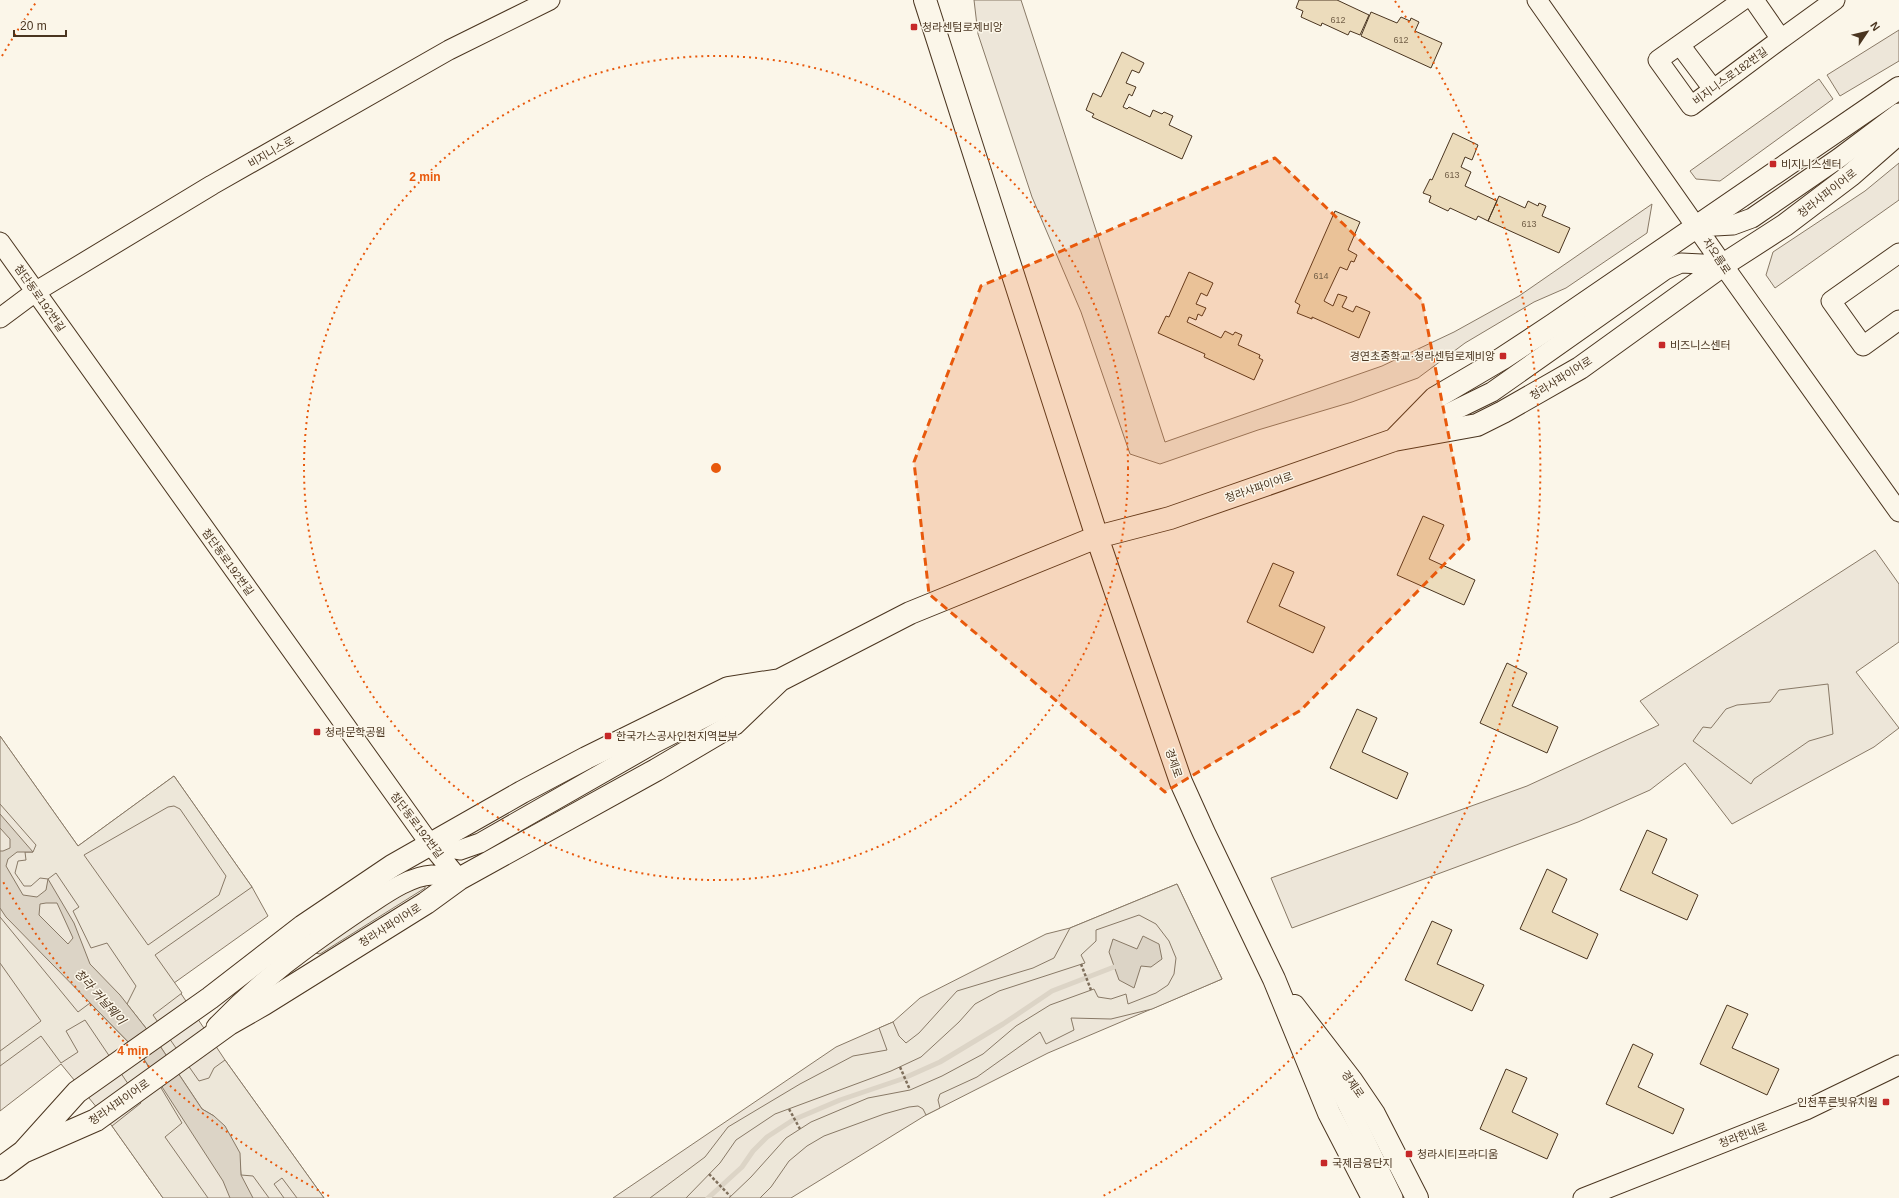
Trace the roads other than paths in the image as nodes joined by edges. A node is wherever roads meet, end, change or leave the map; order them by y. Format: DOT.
graph roads {
  1 [pos="550,0"];
  2 [pos="925,0"];
  3 [pos="1537,0"];
  4 [pos="1743,0"];
  5 [pos="1754,0"];
  6 [pos="1835,0"];
  7 [pos="1781,39"];
  8 [pos="1680,45"];
  9 [pos="1899,88"];
  10 [pos="1713,90"];
  11 [pos="1899,113"];
  12 [pos="1899,133"];
  13 [pos="1697,227"];
  14 [pos="0,242"];
  15 [pos="1899,253"];
  16 [pos="1723,265"];
  17 [pos="35,292"];
  18 [pos="0,318"];
  19 [pos="1899,320"];
  20 [pos="1394,440"];
  21 [pos="1899,512"];
  22 [pos="1098,537"];
  23 [pos="780,680"];
  24 [pos="430,844"];
  25 [pos="459,879"];
  26 [pos="1274,979"];
  27 [pos="1310,1027"];
  28 [pos="201,1042"];
  29 [pos="1899,1065"];
  30 [pos="23,1152"];
  31 [pos="0,1169"];
  32 [pos="1373,1198"];
  33 [pos="1393,1198"];
  34 [pos="1417,1198"];
  35 [pos="1583,1198"];
  1 -- 17 [label="street, 비지니스로"];
  2 -- 22 [label="main road, 경제로"];
  3 -- 13 [label="street, 차오름로"];
  4 -- 8 [label="street, 비지니스로182번길"];
  5 -- 7 [label="street"];
  6 -- 7 [label="street, 비지니스로182번길"];
  7 -- 10 [label="street, 비지니스로182번길"];
  8 -- 10 [label="street"];
  8 -- 10 [label="street, 비지니스로182번길"];
  9 -- 13 [label="main road"];
  11 -- 13 [label="street"];
  12 -- 16 [label="main road, 청라사파이어로"];
  13 -- 16 [label="street, 차오름로"];
  13 -- 20 [label="main road"];
  14 -- 17 [label="street, 첨단동로192번길"];
  15 -- 19 [label="street"];
  16 -- 20 [label="main road, 청라사파이어로"];
  16 -- 20 [label="street"];
  16 -- 21 [label="street, 차오름로"];
  17 -- 18 [label="street, 비지니스로"];
  17 -- 24 [label="street, 첨단동로192번길"];
  20 -- 22 [label="main road, 청라사파이어로"];
  22 -- 23 [label="main road, 청라사파이어로"];
  22 -- 26 [label="main road, 경제로"];
  23 -- 24 [label="main road"];
  23 -- 25 [label="main road, 청라사파이어로"];
  24 -- 25 [label="street, 첨단동로192번길"];
  24 -- 30 [label="main road"];
  25 -- 28 [label="main road, 청라사파이어로"];
  25 -- 28 [label="street"];
  26 -- 27 [label="main road, 경제로"];
  26 -- 32 [label="main road, 경제로"];
  27 -- 33 [label="street"];
  27 -- 34 [label="main road, 경제로"];
  28 -- 30 [label="main road, 청라사파이어로"];
  29 -- 35 [label="street, 청라한내로"];
  30 -- 31 [label="main road, 청라사파이어로"];
}
